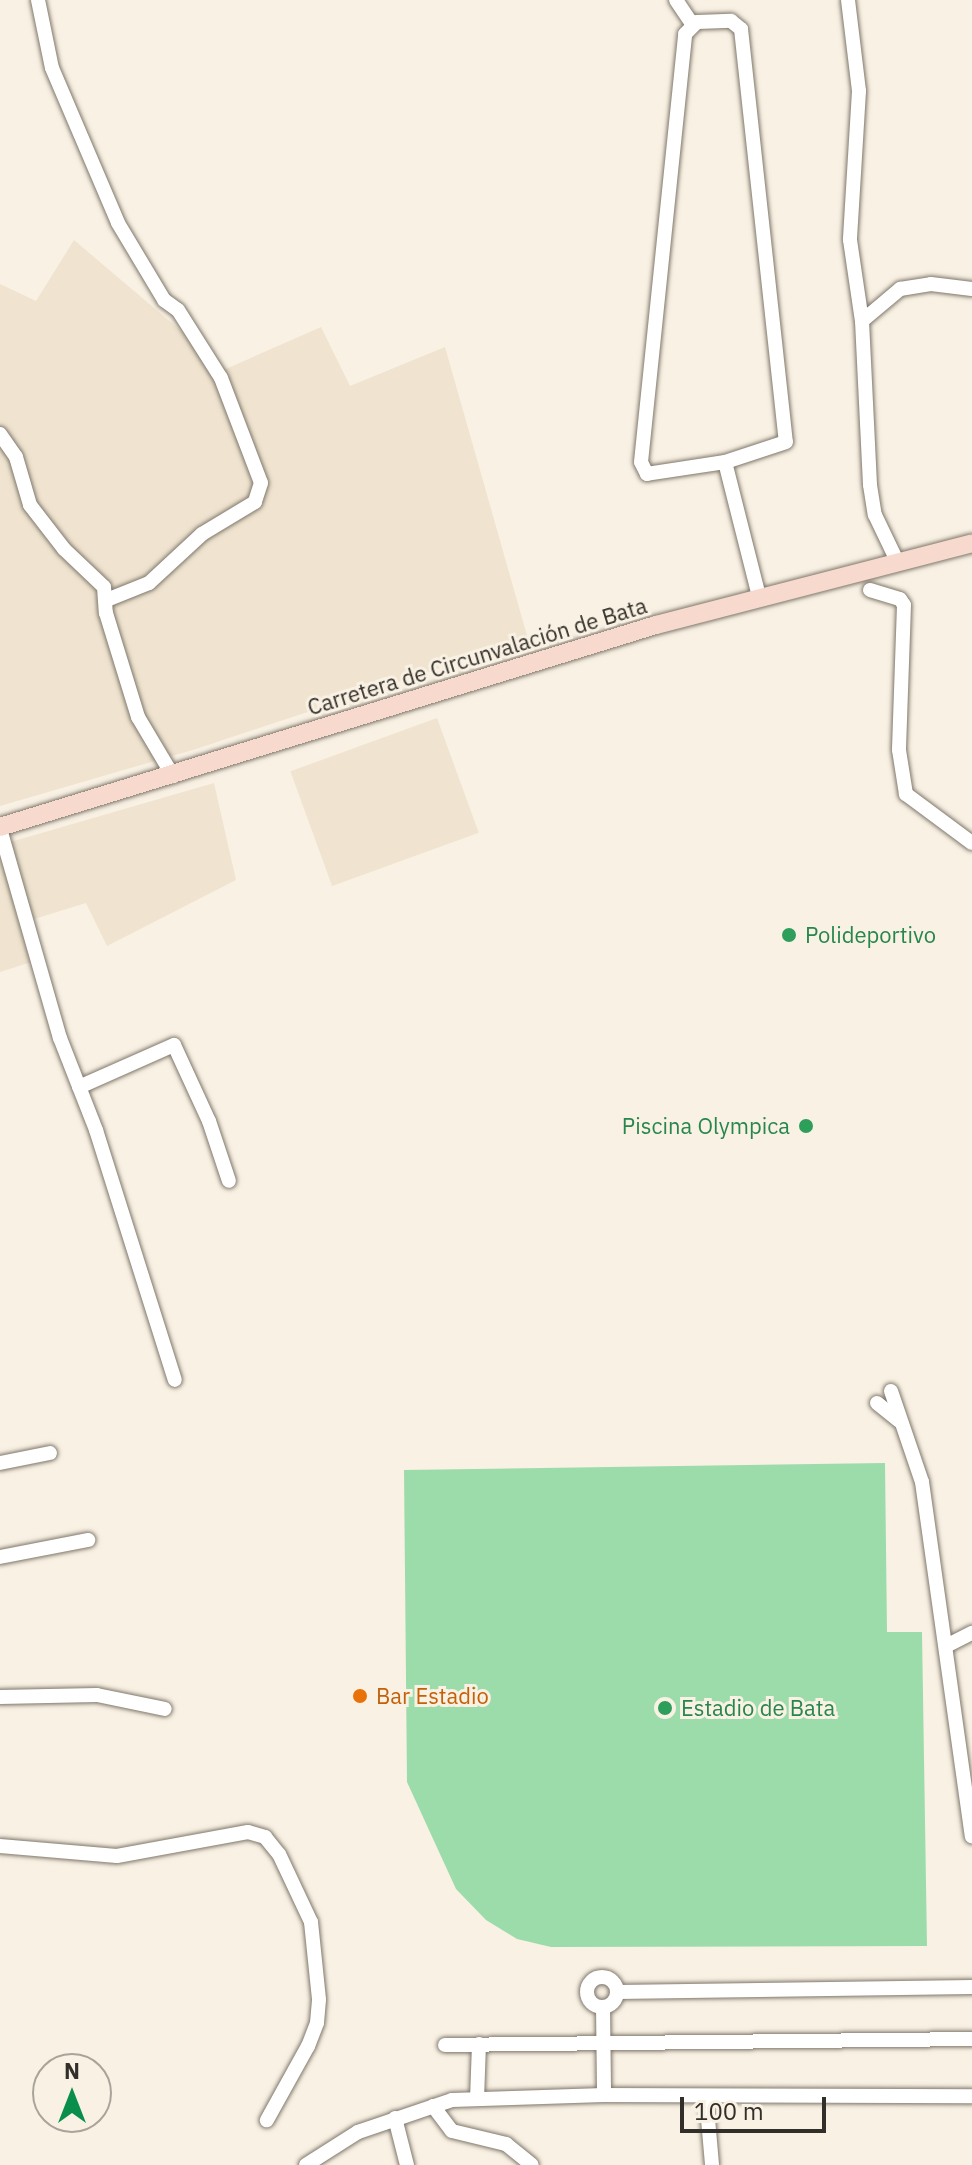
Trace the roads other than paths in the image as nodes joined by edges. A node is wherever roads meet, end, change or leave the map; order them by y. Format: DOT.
graph roads {
  1 [pos="38,0"];
  2 [pos="676,0"];
  3 [pos="848,0"];
  4 [pos="692,24"];
  5 [pos="972,289"];
  6 [pos="862,321"];
  7 [pos="0,434"];
  8 [pos="725,462"];
  9 [pos="972,543"];
  10 [pos="898,563"];
  11 [pos="870,590"];
  12 [pos="759,596"];
  13 [pos="107,600"];
  14 [pos="173,776"];
  15 [pos="0,828"];
  16 [pos="972,843"];
  17 [pos="79,1087"];
  18 [pos="229,1181"];
  19 [pos="175,1380"];
  20 [pos="891,1391"];
  21 [pos="877,1403"];
  22 [pos="900,1421"];
  23 [pos="50,1453"];
  24 [pos="0,1463"];
  25 [pos="88,1540"];
  26 [pos="0,1557"];
  27 [pos="972,1633"];
  28 [pos="948,1645"];
  29 [pos="0,1697"];
  30 [pos="165,1709"];
  31 [pos="972,1836"];
  32 [pos="0,1846"];
  33 [pos="972,1987"];
  34 [pos="617,1992"];
  35 [pos="603,2007"];
  36 [pos="972,2039"];
  37 [pos="604,2043"];
  38 [pos="479,2044"];
  39 [pos="445,2045"];
  40 [pos="604,2095"];
  41 [pos="706,2096"];
  42 [pos="972,2096"];
  43 [pos="477,2099"];
  44 [pos="433,2106"];
  45 [pos="395,2118"];
  46 [pos="267,2120"];
  47 [pos="306,2165"];
  48 [pos="407,2165"];
  49 [pos="532,2165"];
  50 [pos="712,2165"];
  1 -- 13 [label="street"];
  2 -- 4 [label="street"];
  3 -- 6 [label="street"];
  4 -- 8 [label="street"];
  4 -- 8 [label="street"];
  5 -- 6 [label="street"];
  6 -- 10 [label="street"];
  7 -- 13 [label="street"];
  8 -- 12 [label="street"];
  9 -- 10 [label="main road, Carretera de Circunvalación de Bata"];
  10 -- 12 [label="main road, Carretera de Circunvalación de Bata"];
  11 -- 16 [label="street"];
  12 -- 14 [label="main road, Carretera de Circunvalación de Bata"];
  13 -- 14 [label="street"];
  14 -- 15 [label="main road, Carretera de Circunvalación de Bata"];
  15 -- 17 [label="street"];
  17 -- 18 [label="street"];
  17 -- 19 [label="street"];
  20 -- 22 [label="street"];
  21 -- 22 [label="street"];
  22 -- 28 [label="street"];
  23 -- 24 [label="street"];
  25 -- 26 [label="street"];
  27 -- 28 [label="street"];
  28 -- 31 [label="street"];
  29 -- 30 [label="street"];
  32 -- 46 [label="street"];
  33 -- 34 [label="street"];
  34 -- 35 [label="street"];
  34 -- 35 [label="street"];
  35 -- 37 [label="street"];
  36 -- 37 [label="street"];
  37 -- 38 [label="street"];
  37 -- 40 [label="street"];
  38 -- 39 [label="street"];
  38 -- 43 [label="street"];
  40 -- 41 [label="street"];
  40 -- 43 [label="street"];
  41 -- 42 [label="street"];
  41 -- 50 [label="street"];
  43 -- 44 [label="street"];
  44 -- 45 [label="street"];
  44 -- 49 [label="street"];
  45 -- 47 [label="street"];
  45 -- 48 [label="street"];
}
